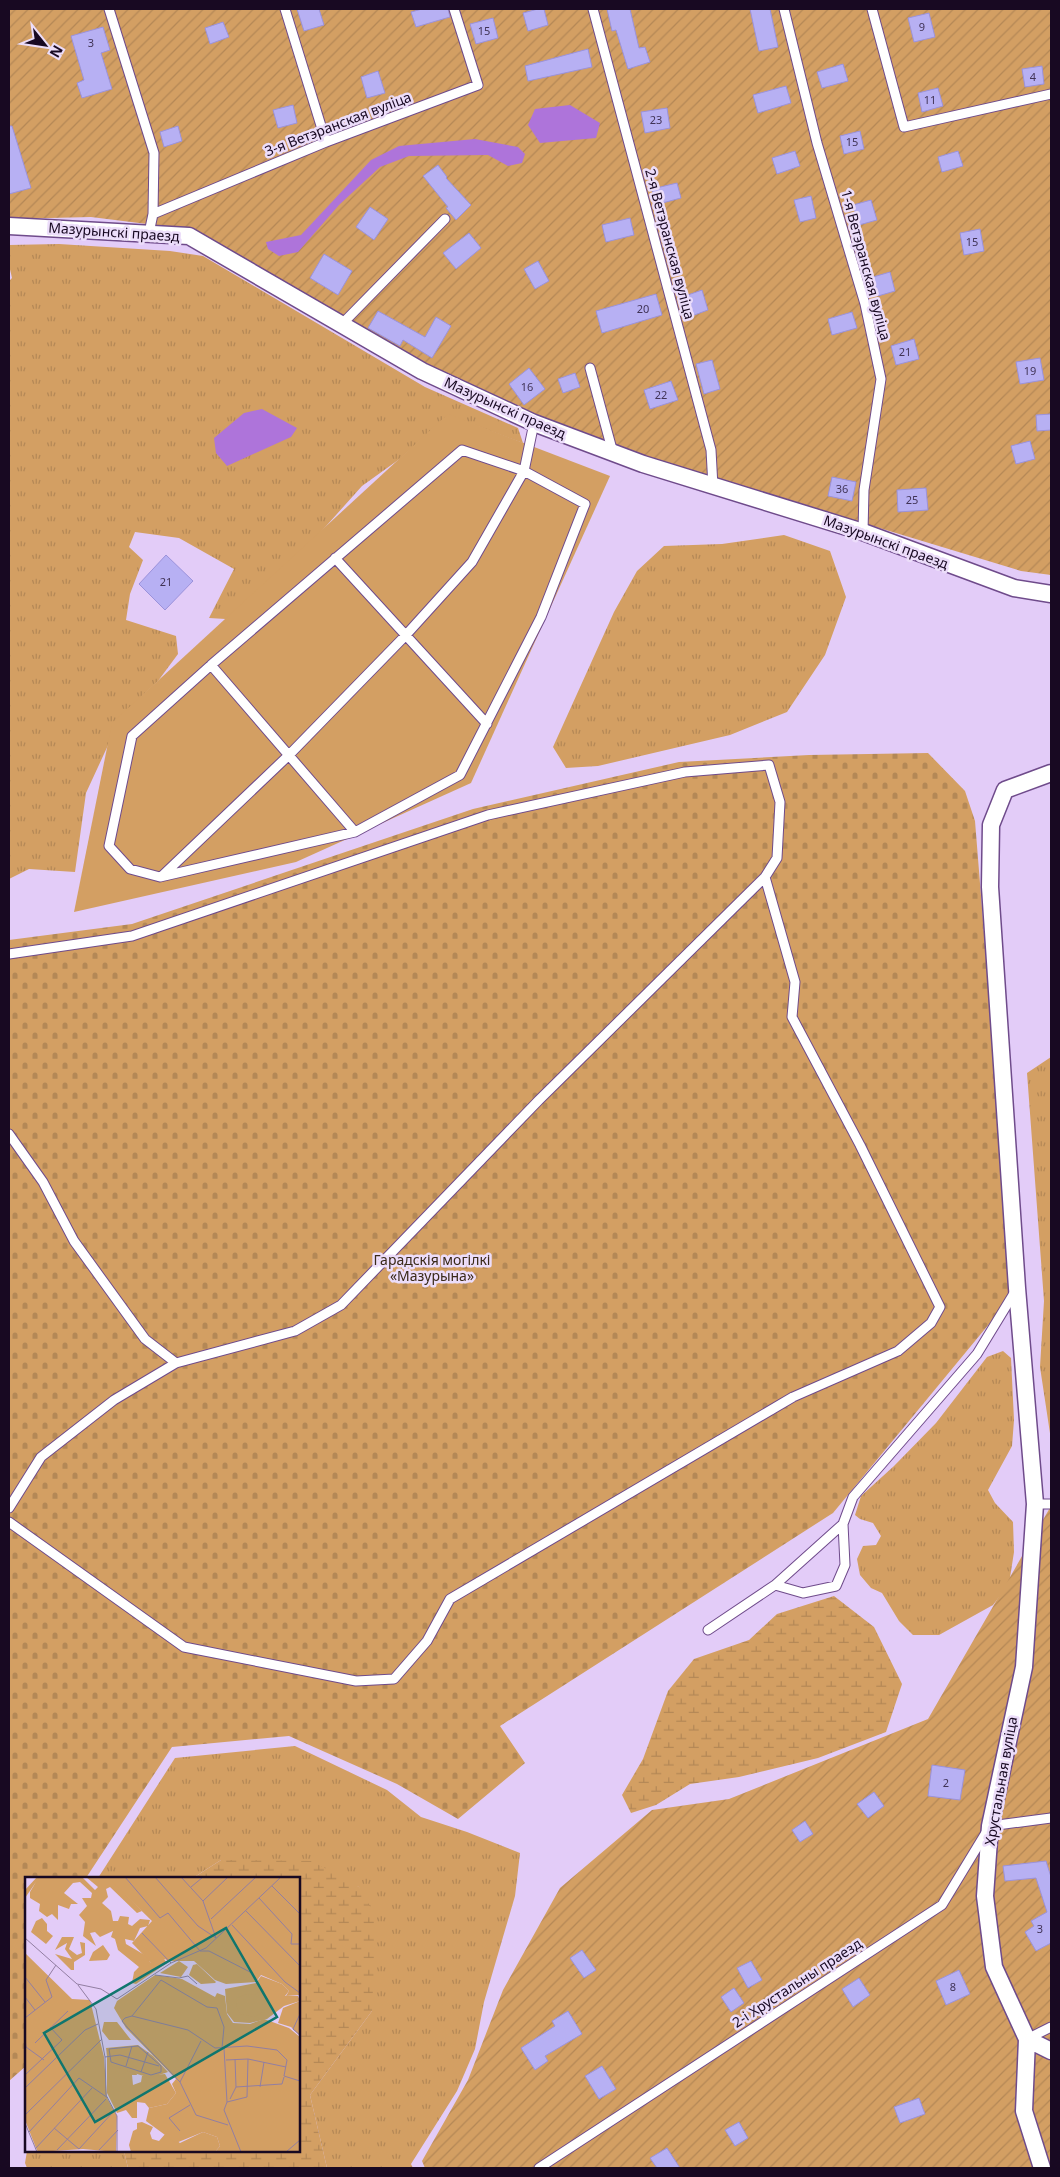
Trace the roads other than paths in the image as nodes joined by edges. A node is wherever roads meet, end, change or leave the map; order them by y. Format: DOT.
graph roads {
  1 [pos="109,9"];
  2 [pos="284,9"];
  3 [pos="454,9"];
  4 [pos="593,9"];
  5 [pos="784,9"];
  6 [pos="872,9"];
  7 [pos="1051,94"];
  8 [pos="326,142"];
  9 [pos="153,214"];
  10 [pos="445,219"];
  11 [pos="9,226"];
  12 [pos="150,233"];
  13 [pos="342,324"];
  14 [pos="590,368"];
  15 [pos="534,423"];
  16 [pos="613,453"];
  17 [pos="524,471"];
  18 [pos="713,487"];
  19 [pos="863,532"];
  20 [pos="335,558"];
  21 [pos="1051,594"];
  22 [pos="405,636"];
  23 [pos="211,665"];
  24 [pos="486,724"];
  25 [pos="289,755"];
  26 [pos="1051,773"];
  27 [pos="355,832"];
  28 [pos="160,877"];
  29 [pos="765,877"];
  30 [pos="9,954"];
  31 [pos="9,1134"];
  32 [pos="1017,1288"];
  33 [pos="176,1363"];
  34 [pos="1043,1504"];
  35 [pos="9,1508"];
  36 [pos="9,1522"];
  37 [pos="843,1524"];
  38 [pos="775,1585"];
  39 [pos="708,1630"];
  40 [pos="1051,1818"];
  41 [pos="990,1826"];
  42 [pos="1051,2027"];
  43 [pos="1027,2039"];
  44 [pos="1051,2051"];
  45 [pos="539,2168"];
  46 [pos="1042,2168"];
  1 -- 9 [label="lane"];
  2 -- 8 [label="lane"];
  3 -- 8 [label="lane, 3-я Ветэранская вуліца"];
  4 -- 18 [label="lane, 2-я Ветэранская вуліца"];
  5 -- 19 [label="lane, 1-я Ветэранская вуліца"];
  6 -- 7 [label="lane"];
  8 -- 9 [label="lane, 3-я Ветэранская вуліца"];
  9 -- 12 [label="lane"];
  10 -- 13 [label="lane"];
  11 -- 12 [label="street, Мазурынскі праезд"];
  12 -- 13 [label="street, Мазурынскі праезд"];
  13 -- 15 [label="street, Мазурынскі праезд"];
  14 -- 16 [label="lane"];
  15 -- 16 [label="street, Мазурынскі праезд"];
  15 -- 17 [label="lane"];
  16 -- 18 [label="street, Мазурынскі праезд"];
  17 -- 20 [label="lane"];
  17 -- 22 [label="lane"];
  17 -- 24 [label="lane"];
  18 -- 19 [label="street, Мазурынскі праезд"];
  19 -- 21 [label="street, Мазурынскі праезд"];
  20 -- 22 [label="lane"];
  20 -- 23 [label="lane"];
  22 -- 24 [label="lane"];
  22 -- 25 [label="lane"];
  23 -- 25 [label="lane"];
  23 -- 28 [label="lane"];
  24 -- 27 [label="lane"];
  25 -- 27 [label="lane"];
  25 -- 28 [label="lane"];
  26 -- 32 [label="street, Хрустальная вуліца"];
  27 -- 28 [label="lane"];
  29 -- 30 [label="lane"];
  29 -- 33 [label="lane"];
  29 -- 36 [label="lane"];
  31 -- 33 [label="lane"];
  32 -- 34 [label="street, Хрустальная вуліца"];
  32 -- 37 [label="lane"];
  33 -- 35 [label="lane"];
  34 -- 41 [label="street, Хрустальная вуліца"];
  37 -- 38 [label="lane"];
  37 -- 38 [label="lane"];
  38 -- 39 [label="lane"];
  40 -- 41 [label="lane"];
  41 -- 43 [label="street, Хрустальная вуліца"];
  41 -- 45 [label="lane, 2-і Хрустальны праезд"];
  42 -- 43 [label="lane"];
  43 -- 44 [label="street"];
  43 -- 46 [label="street, Хрустальная вуліца"];
}
